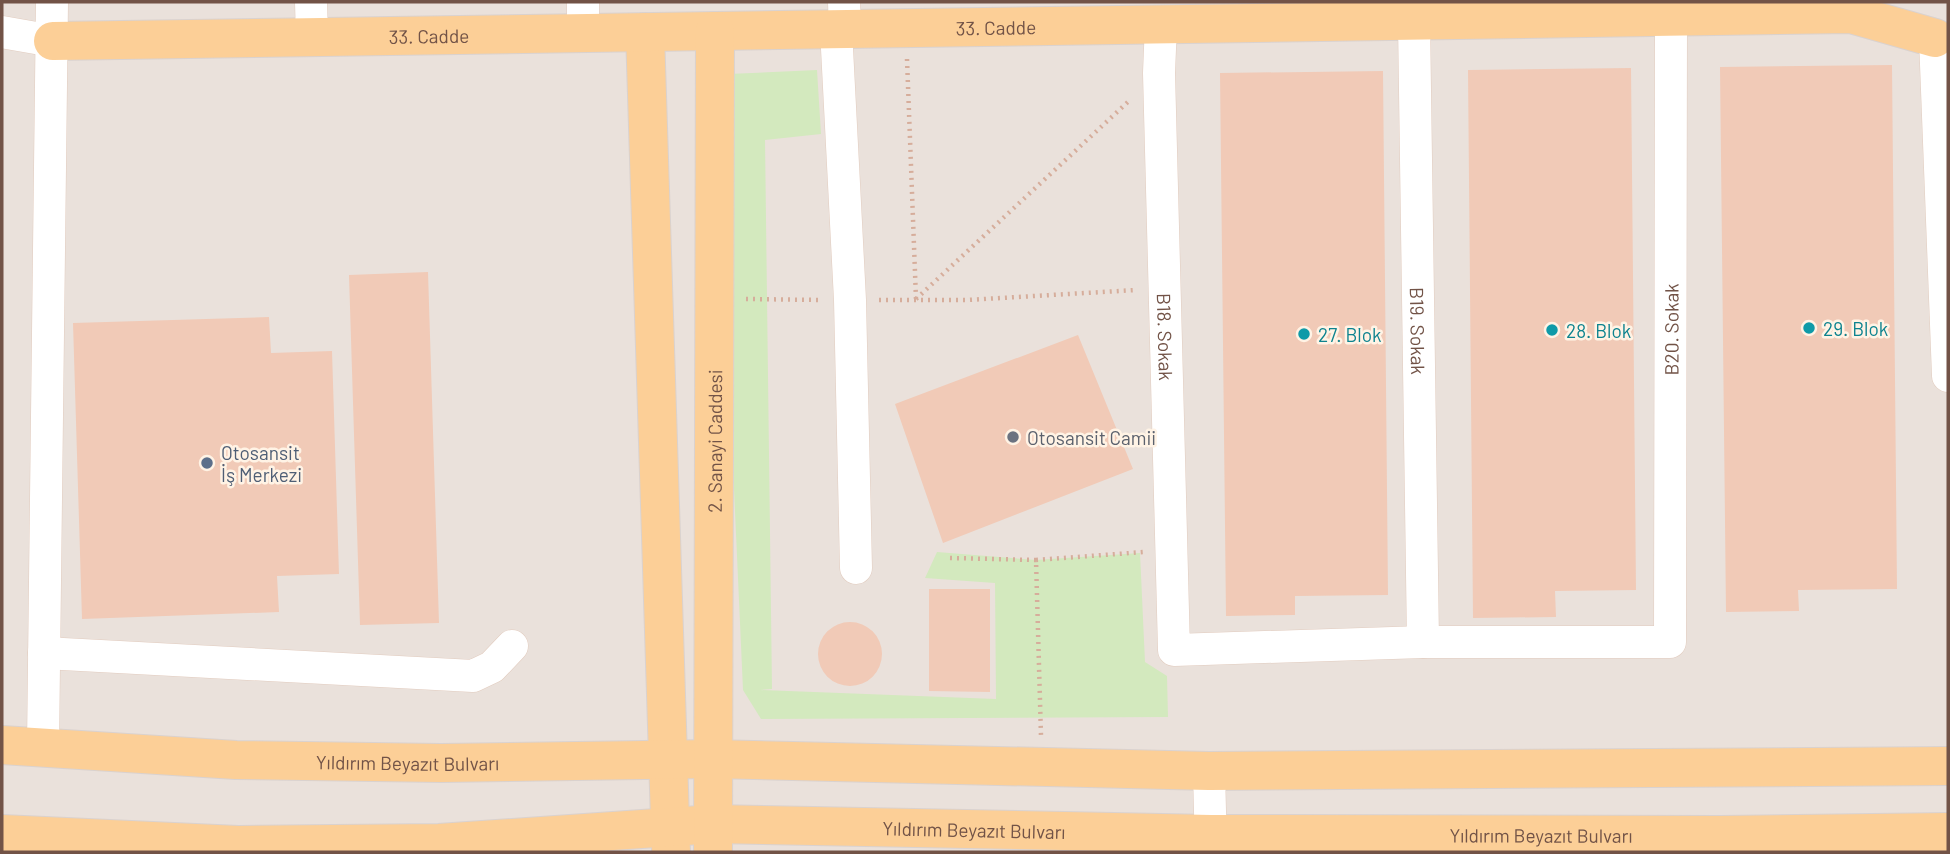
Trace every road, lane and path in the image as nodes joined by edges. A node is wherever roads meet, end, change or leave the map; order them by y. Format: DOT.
graph roads {
  1 [pos="52,2"];
  2 [pos="1851,8"];
  3 [pos="1597,10"];
  4 [pos="1353,11"];
  5 [pos="1090,14"];
  6 [pos="583,17"];
  7 [pos="1671,17"];
  8 [pos="312,19"];
  9 [pos="842,20"];
  10 [pos="1414,20"];
  11 [pos="1161,24"];
  12 [pos="906,28"];
  13 [pos="715,31"];
  14 [pos="2,32"];
  15 [pos="645,32"];
  16 [pos="1935,38"];
  17 [pos="53,40"];
  18 [pos="1159,73"];
  19 [pos="1165,288"];
  20 [pos="713,298"];
  21 [pos="850,300"];
  22 [pos="916,300"];
  23 [pos="1948,376"];
  24 [pos="1171,551"];
  25 [pos="950,558"];
  26 [pos="1036,560"];
  27 [pos="856,568"];
  28 [pos="1423,642"];
  29 [pos="512,646"];
  30 [pos="44,653"];
  31 [pos="2,745"];
  32 [pos="43,747"];
  33 [pos="712,759"];
  34 [pos="667,761"];
  35 [pos="1948,766"];
  36 [pos="1042,768"];
  37 [pos="1209,771"];
  38 [pos="1948,832"];
  39 [pos="2,834"];
  40 [pos="713,838"];
  41 [pos="671,839"];
  42 [pos="1211,843"];
  43 [pos="1459,843"];
  44 [pos="1720,844"];
  45 [pos="439,847"];
  1 -- 17 [label="street"];
  2 -- 7 [label="main road, 33. Cadde"];
  2 -- 16 [label="main road, 33. Cadde"];
  3 -- 7 [label="main road, 33. Cadde"];
  3 -- 10 [label="main road, 33. Cadde"];
  4 -- 10 [label="main road, 33. Cadde"];
  4 -- 11 [label="main road, 33. Cadde"];
  5 -- 11 [label="main road, 33. Cadde"];
  5 -- 12 [label="main road, 33. Cadde"];
  6 -- 8 [label="main road, 33. Cadde"];
  6 -- 15 [label="main road, 33. Cadde"];
  7 -- 28 [label="street, B20. Sokak"];
  8 -- 17 [label="main road, 33. Cadde"];
  9 -- 12 [label="main road, 33. Cadde"];
  9 -- 13 [label="main road, 33. Cadde"];
  9 -- 21 [label="street"];
  10 -- 28 [label="street, B19. Sokak"];
  11 -- 18 [label="street, B18. Sokak"];
  12 -- 22 [label="path"];
  13 -- 15 [label="main road, 33. Cadde"];
  13 -- 20 [label="main road, 2. Sanayi Caddesi"];
  14 -- 17 [label="street"];
  15 -- 34 [label="main road"];
  16 -- 23 [label="street"];
  17 -- 30 [label="street"];
  18 -- 19 [label="street, B18. Sokak"];
  18 -- 22 [label="path"];
  19 -- 22 [label="path"];
  19 -- 24 [label="street, B18. Sokak"];
  20 -- 21 [label="path"];
  20 -- 33 [label="main road, 2. Sanayi Caddesi"];
  21 -- 22 [label="path"];
  21 -- 27 [label="street"];
  24 -- 26 [label="path"];
  24 -- 28 [label="street, B18. Sokak"];
  25 -- 26 [label="path"];
  26 -- 36 [label="path"];
  29 -- 30 [label="street"];
  30 -- 32 [label="street"];
  31 -- 32 [label="main road, Yıldırım Beyazıt Bulvarı"];
  32 -- 34 [label="main road, Yıldırım Beyazıt Bulvarı"];
  33 -- 34 [label="main road, Yıldırım Beyazıt Bulvarı"];
  33 -- 36 [label="main road, Yıldırım Beyazıt Bulvarı"];
  33 -- 40 [label="main road, 2. Sanayi Caddesi"];
  34 -- 41 [label="main road"];
  35 -- 37 [label="main road, Yıldırım Beyazıt Bulvarı"];
  36 -- 37 [label="main road, Yıldırım Beyazıt Bulvarı"];
  37 -- 42 [label="street"];
  38 -- 44 [label="main road, Yıldırım Beyazıt Bulvarı"];
  39 -- 45 [label="main road, Yıldırım Beyazıt Bulvarı"];
  40 -- 41 [label="main road, Yıldırım Beyazıt Bulvarı"];
  40 -- 42 [label="main road, Yıldırım Beyazıt Bulvarı"];
  41 -- 45 [label="main road, Yıldırım Beyazıt Bulvarı"];
  42 -- 43 [label="main road, Yıldırım Beyazıt Bulvarı"];
  43 -- 44 [label="main road, Yıldırım Beyazıt Bulvarı"];
}
